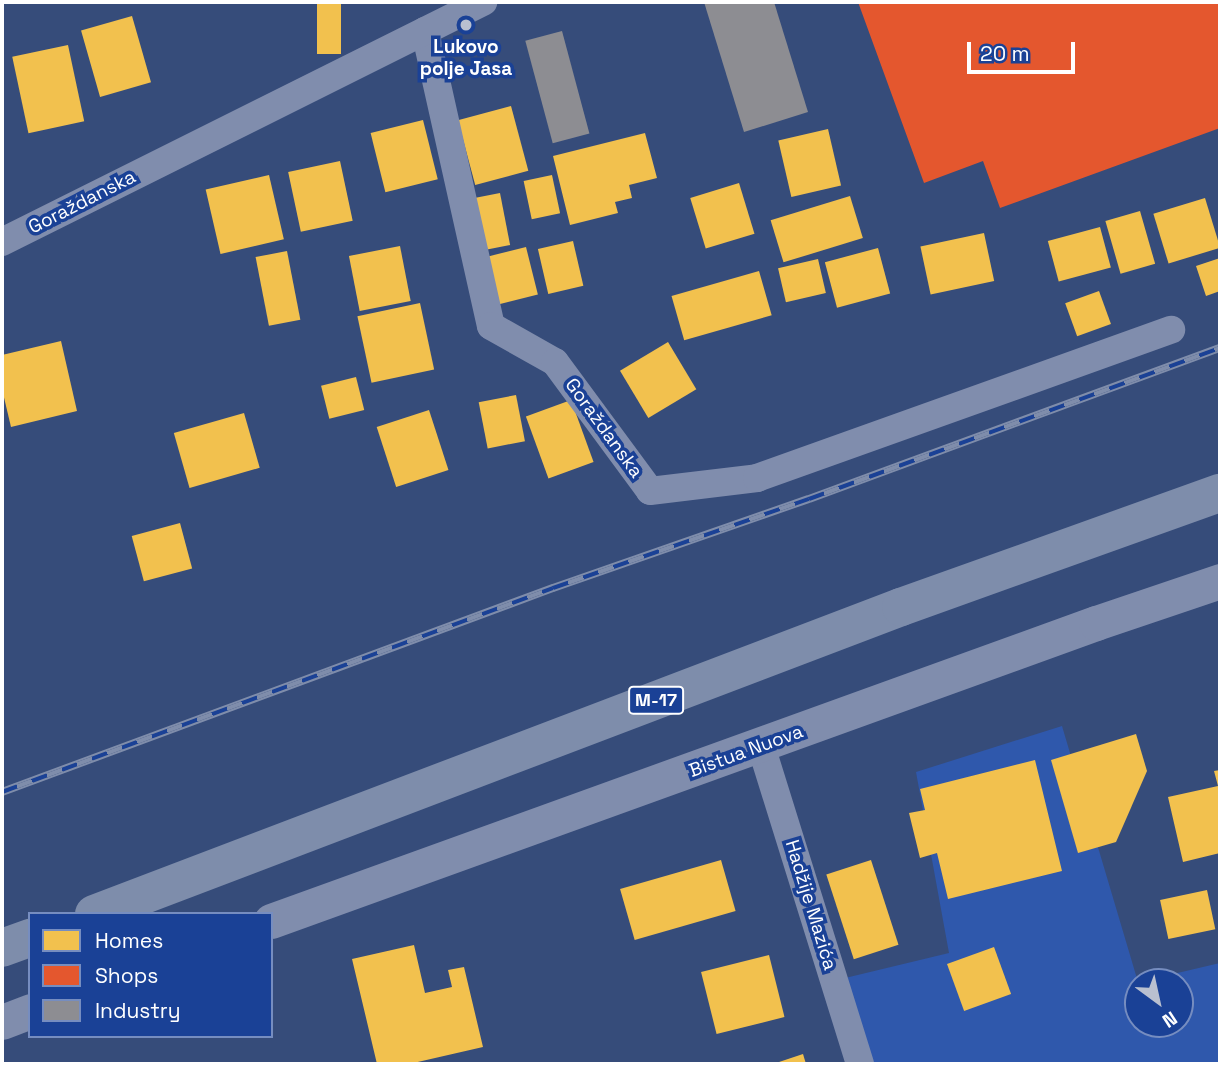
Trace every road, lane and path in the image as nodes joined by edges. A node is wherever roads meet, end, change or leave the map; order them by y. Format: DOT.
graph roads {
  1 [pos="483,2"];
  2 [pos="425,31"];
  3 [pos="2,242"];
  4 [pos="1171,330"];
  5 [pos="1220,493"];
  6 [pos="1220,581"];
  7 [pos="761,746"];
  8 [pos="99,912"];
  9 [pos="273,920"];
  10 [pos="28,939"];
  11 [pos="2,948"];
  12 [pos="28,1012"];
  13 [pos="2,1022"];
  14 [pos="860,1064"];
  1 -- 2 [label="street, Goraždanska"];
  2 -- 3 [label="street, Goraždanska"];
  2 -- 4 [label="street, Goraždanska"];
  5 -- 8 [label="highway, M-17"];
  6 -- 7 [label="street, Bistua Nuova"];
  7 -- 9 [label="street, Bistua Nuova"];
  7 -- 14 [label="street, Hadžije Mazića"];
  10 -- 11 [label="highway"];
  12 -- 13 [label="street"];
}
